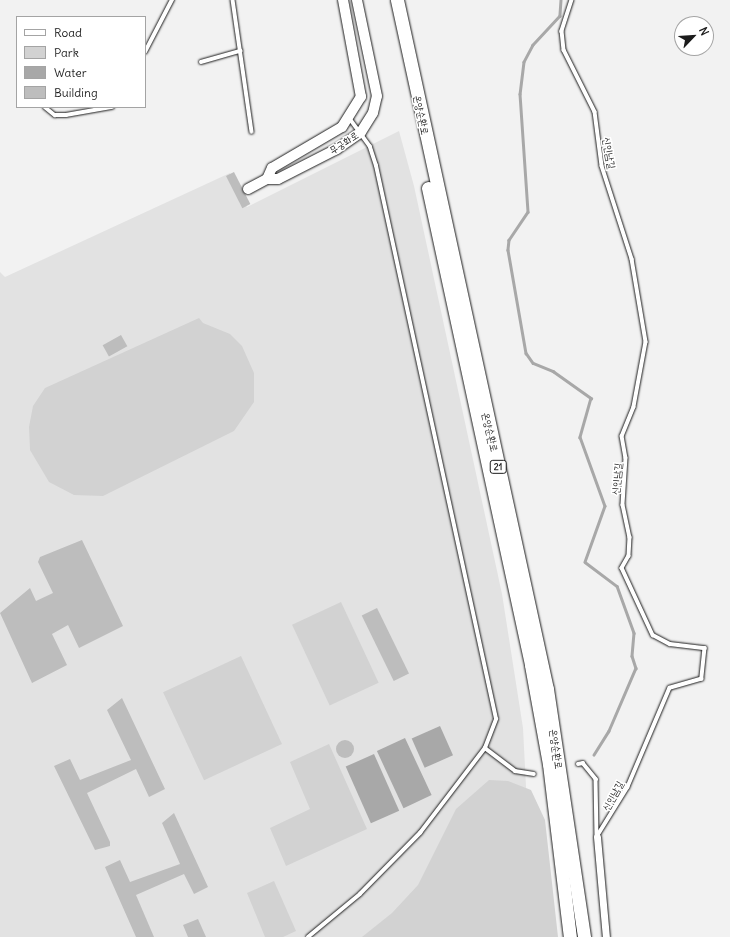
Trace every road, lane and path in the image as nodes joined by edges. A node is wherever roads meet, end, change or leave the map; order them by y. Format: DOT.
graph roads {
  1 [pos="172,0"];
  2 [pos="233,0"];
  3 [pos="343,0"];
  4 [pos="357,0"];
  5 [pos="388,0"];
  6 [pos="397,0"];
  7 [pos="572,0"];
  8 [pos="146,50"];
  9 [pos="240,51"];
  10 [pos="201,62"];
  11 [pos="46,108"];
  12 [pos="106,108"];
  13 [pos="349,118"];
  14 [pos="252,132"];
  15 [pos="361,132"];
  16 [pos="267,179"];
  17 [pos="248,189"];
  18 [pos="485,748"];
  19 [pos="578,764"];
  20 [pos="534,774"];
  21 [pos="597,836"];
  22 [pos="308,937"];
  23 [pos="570,937"];
  24 [pos="584,937"];
  25 [pos="606,937"];
  1 -- 8 [label="lane"];
  2 -- 9 [label="lane"];
  3 -- 13 [label="street, 무궁화로"];
  4 -- 15 [label="street, 무궁화로"];
  5 -- 23 [label="highway, 온양순환로 / 21"];
  6 -- 24 [label="highway, 온양순환로 / 21"];
  7 -- 21 [label="lane, 신인남길"];
  9 -- 10 [label="lane"];
  9 -- 14 [label="lane"];
  11 -- 12 [label="lane"];
  13 -- 15 [label="lane"];
  13 -- 16 [label="street, 무궁화로"];
  15 -- 16 [label="street, 무궁화로"];
  15 -- 18 [label="lane"];
  16 -- 17 [label="street, 무궁화로"];
  18 -- 20 [label="lane"];
  18 -- 22 [label="lane"];
  19 -- 21 [label="lane"];
  21 -- 25 [label="street"];
}
